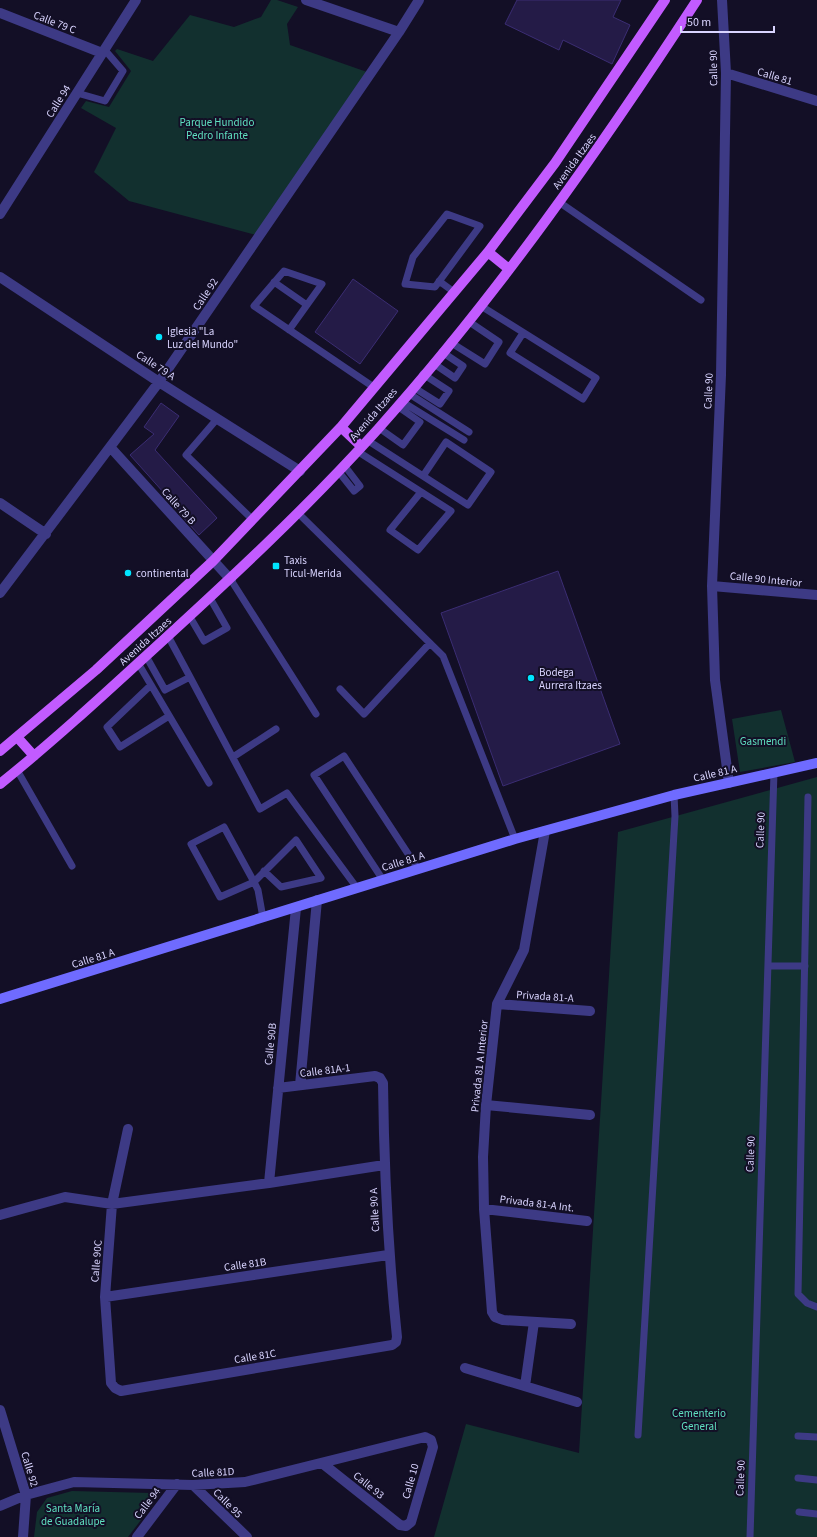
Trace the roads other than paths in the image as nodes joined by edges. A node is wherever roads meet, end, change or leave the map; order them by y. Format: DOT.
graph roads {
  1 [pos="136,0"];
  2 [pos="306,0"];
  3 [pos="419,0"];
  4 [pos="665,0"];
  5 [pos="698,0"];
  6 [pos="722,0"];
  7 [pos="0,13"];
  8 [pos="399,32"];
  9 [pos="103,51"];
  10 [pos="726,74"];
  11 [pos="77,93"];
  12 [pos="817,101"];
  13 [pos="559,202"];
  14 [pos="0,214"];
  15 [pos="488,252"];
  16 [pos="509,269"];
  17 [pos="0,277"];
  18 [pos="439,281"];
  19 [pos="274,282"];
  20 [pos="454,292"];
  21 [pos="701,300"];
  22 [pos="307,305"];
  23 [pos="481,306"];
  24 [pos="468,321"];
  25 [pos="289,330"];
  26 [pos="523,333"];
  27 [pos="450,342"];
  28 [pos="442,352"];
  29 [pos="433,363"];
  30 [pos="423,374"];
  31 [pos="159,382"];
  32 [pos="375,388"];
  33 [pos="405,397"];
  34 [pos="217,419"];
  35 [pos="342,428"];
  36 [pos="378,428"];
  37 [pos="469,432"];
  38 [pos="464,440"];
  39 [pos="362,446"];
  40 [pos="111,448"];
  41 [pos="300,471"];
  42 [pos="423,476"];
  43 [pos="421,492"];
  44 [pos="0,503"];
  45 [pos="298,514"];
  46 [pos="253,520"];
  47 [pos="46,534"];
  48 [pos="213,561"];
  49 [pos="231,580"];
  50 [pos="712,586"];
  51 [pos="0,593"];
  52 [pos="817,595"];
  53 [pos="210,598"];
  54 [pos="190,617"];
  55 [pos="168,636"];
  56 [pos="430,643"];
  57 [pos="146,656"];
  58 [pos="138,664"];
  59 [pos="190,677"];
  60 [pos="151,685"];
  61 [pos="340,689"];
  62 [pos="316,714"];
  63 [pos="169,716"];
  64 [pos="276,729"];
  65 [pos="17,737"];
  66 [pos="0,751"];
  67 [pos="34,756"];
  68 [pos="233,757"];
  69 [pos="817,763"];
  70 [pos="17,770"];
  71 [pos="774,772"];
  72 [pos="209,783"];
  73 [pos="729,783"];
  74 [pos="0,784"];
  75 [pos="674,795"];
  76 [pos="808,797"];
  77 [pos="545,831"];
  78 [pos="515,839"];
  79 [pos="72,866"];
  80 [pos="418,869"];
  81 [pos="264,871"];
  82 [pos="383,880"];
  83 [pos="254,882"];
  84 [pos="357,888"];
  85 [pos="317,900"];
  86 [pos="296,908"];
  87 [pos="263,918"];
  88 [pos="768,966"];
  89 [pos="805,966"];
  90 [pos="0,999"];
  91 [pos="497,1004"];
  92 [pos="590,1011"];
  93 [pos="375,1076"];
  94 [pos="300,1085"];
  95 [pos="278,1088"];
  96 [pos="486,1105"];
  97 [pos="590,1115"];
  98 [pos="128,1129"];
  99 [pos="384,1164"];
  100 [pos="268,1183"];
  101 [pos="112,1204"];
  102 [pos="484,1209"];
  103 [pos="0,1215"];
  104 [pos="587,1221"];
  105 [pos="388,1255"];
  106 [pos="105,1297"];
  107 [pos="817,1307"];
  108 [pos="534,1322"];
  109 [pos="571,1324"];
  110 [pos="392,1345"];
  111 [pos="465,1368"];
  112 [pos="525,1386"];
  113 [pos="121,1390"];
  114 [pos="576,1402"];
  115 [pos="0,1410"];
  116 [pos="638,1435"];
  117 [pos="798,1436"];
  118 [pos="817,1437"];
  119 [pos="425,1438"];
  120 [pos="322,1463"];
  121 [pos="798,1478"];
  122 [pos="817,1480"];
  123 [pos="176,1484"];
  124 [pos="193,1485"];
  125 [pos="26,1495"];
  126 [pos="0,1506"];
  127 [pos="799,1512"];
  128 [pos="817,1514"];
  129 [pos="400,1525"];
  130 [pos="23,1537"];
  131 [pos="137,1537"];
  132 [pos="247,1537"];
  133 [pos="750,1537"];
  1 -- 9 [label="street, Calle 94"];
  2 -- 8 [label="street"];
  3 -- 8 [label="street, Calle 92"];
  4 -- 15 [label="main road, Avenida Itzaes"];
  5 -- 13 [label="main road, Avenida Itzaes"];
  6 -- 10 [label="street, Calle 90"];
  7 -- 9 [label="street, Calle 79 C"];
  8 -- 31 [label="street, Calle 92"];
  9 -- 11 [label="street, Calle 94"];
  9 -- 11 [label="lane"];
  10 -- 12 [label="street, Calle 81"];
  10 -- 50 [label="street, Calle 90"];
  11 -- 14 [label="street, Calle 94"];
  13 -- 16 [label="main road, Avenida Itzaes"];
  13 -- 21 [label="lane"];
  15 -- 16 [label="main road"];
  15 -- 20 [label="main road, Avenida Itzaes"];
  16 -- 23 [label="main road, Avenida Itzaes"];
  17 -- 31 [label="street, Calle 79 A"];
  18 -- 18 [label="lane"];
  18 -- 20 [label="lane"];
  19 -- 22 [label="lane"];
  19 -- 22 [label="lane"];
  19 -- 25 [label="lane"];
  20 -- 32 [label="main road, Avenida Itzaes"];
  22 -- 25 [label="lane"];
  23 -- 24 [label="main road, Avenida Itzaes"];
  23 -- 26 [label="lane"];
  24 -- 27 [label="main road, Avenida Itzaes"];
  24 -- 27 [label="lane"];
  25 -- 32 [label="lane"];
  26 -- 26 [label="lane"];
  27 -- 28 [label="main road, Avenida Itzaes"];
  28 -- 29 [label="main road, Avenida Itzaes"];
  28 -- 29 [label="lane"];
  29 -- 30 [label="main road, Avenida Itzaes"];
  30 -- 33 [label="main road, Avenida Itzaes"];
  30 -- 33 [label="lane"];
  31 -- 34 [label="street, Calle 79 A"];
  31 -- 40 [label="street, Calle 92"];
  32 -- 35 [label="main road, Avenida Itzaes"];
  33 -- 36 [label="main road, Avenida Itzaes"];
  33 -- 36 [label="lane"];
  33 -- 37 [label="lane"];
  33 -- 38 [label="lane"];
  34 -- 41 [label="street, Calle 79 A"];
  34 -- 46 [label="lane"];
  35 -- 39 [label="main road"];
  35 -- 41 [label="main road, Avenida Itzaes"];
  36 -- 39 [label="main road, Avenida Itzaes"];
  39 -- 42 [label="lane"];
  39 -- 43 [label="lane"];
  39 -- 45 [label="main road, Avenida Itzaes"];
  40 -- 47 [label="street, Calle 92"];
  40 -- 48 [label="street, Calle 79 B"];
  41 -- 46 [label="main road, Avenida Itzaes"];
  42 -- 42 [label="lane"];
  43 -- 43 [label="lane"];
  44 -- 47 [label="street"];
  45 -- 49 [label="main road, Avenida Itzaes"];
  45 -- 56 [label="lane"];
  46 -- 48 [label="main road, Avenida Itzaes"];
  47 -- 51 [label="street, Calle 92"];
  48 -- 49 [label="street, Calle 79 B"];
  48 -- 65 [label="main road, Avenida Itzaes"];
  49 -- 53 [label="main road, Avenida Itzaes"];
  49 -- 62 [label="lane"];
  50 -- 52 [label="street, Calle 90 Interior"];
  50 -- 73 [label="street, Calle 90"];
  53 -- 54 [label="main road, Avenida Itzaes"];
  53 -- 54 [label="lane"];
  54 -- 55 [label="main road, Avenida Itzaes"];
  55 -- 57 [label="main road, Avenida Itzaes"];
  55 -- 59 [label="lane"];
  56 -- 61 [label="lane"];
  56 -- 78 [label="lane"];
  57 -- 58 [label="main road, Avenida Itzaes"];
  57 -- 59 [label="lane"];
  58 -- 60 [label="lane"];
  58 -- 67 [label="main road, Avenida Itzaes"];
  59 -- 68 [label="lane"];
  60 -- 63 [label="lane"];
  60 -- 63 [label="lane"];
  63 -- 72 [label="lane"];
  64 -- 68 [label="lane"];
  65 -- 66 [label="main road, Avenida Itzaes"];
  65 -- 67 [label="main road"];
  67 -- 70 [label="main road, Avenida Itzaes"];
  68 -- 84 [label="lane"];
  69 -- 71 [label="street, Calle 81 A"];
  70 -- 74 [label="main road, Avenida Itzaes"];
  70 -- 79 [label="lane"];
  71 -- 73 [label="street, Calle 81 A"];
  71 -- 88 [label="lane, Calle 90"];
  73 -- 75 [label="street, Calle 81 A"];
  75 -- 77 [label="street, Calle 81 A"];
  75 -- 116 [label="lane"];
  76 -- 89 [label="lane"];
  77 -- 78 [label="street, Calle 81 A"];
  77 -- 91 [label="street, Privada 81 A Interior"];
  78 -- 80 [label="street, Calle 81 A"];
  80 -- 82 [label="street, Calle 81 A"];
  80 -- 82 [label="lane"];
  81 -- 81 [label="lane"];
  81 -- 83 [label="lane"];
  82 -- 84 [label="street, Calle 81 A"];
  83 -- 83 [label="lane"];
  83 -- 87 [label="lane"];
  84 -- 85 [label="street, Calle 81 A"];
  85 -- 86 [label="street, Calle 81 A"];
  85 -- 94 [label="street"];
  86 -- 87 [label="street, Calle 81 A"];
  86 -- 95 [label="street, Calle 90B"];
  87 -- 90 [label="street, Calle 81 A"];
  88 -- 89 [label="lane"];
  88 -- 133 [label="lane, Calle 90"];
  89 -- 107 [label="lane"];
  91 -- 92 [label="street, Privada 81-A"];
  91 -- 96 [label="street, Privada 81 A Interior"];
  93 -- 94 [label="street, Calle 81A-1"];
  93 -- 99 [label="street, Calle 90 A"];
  94 -- 95 [label="street, Calle 81A-1"];
  95 -- 100 [label="street, Calle 90B"];
  96 -- 97 [label="street"];
  96 -- 102 [label="street, Privada 81 A Interior"];
  98 -- 101 [label="street, Calle 90C"];
  99 -- 100 [label="street"];
  99 -- 105 [label="street, Calle 90 A"];
  100 -- 101 [label="street"];
  101 -- 103 [label="street"];
  101 -- 106 [label="street, Calle 90C"];
  102 -- 104 [label="street, Privada 81-A Int."];
  102 -- 108 [label="street, Privada 81 A Interior"];
  105 -- 106 [label="street, Calle 81B"];
  105 -- 110 [label="street, Calle 90 A"];
  106 -- 113 [label="street, Calle 90C"];
  108 -- 109 [label="street"];
  108 -- 112 [label="street"];
  110 -- 113 [label="street, Calle 81C"];
  111 -- 112 [label="street"];
  112 -- 114 [label="street"];
  115 -- 125 [label="street, Calle 92"];
  117 -- 118 [label="lane"];
  119 -- 120 [label="street, Calle 81D"];
  119 -- 129 [label="street, Calle 10"];
  120 -- 124 [label="street, Calle 81D"];
  120 -- 129 [label="street, Calle 93"];
  121 -- 122 [label="lane"];
  123 -- 124 [label="street, Calle 81D"];
  123 -- 125 [label="street, Calle 81D"];
  123 -- 131 [label="street, Calle 94"];
  124 -- 132 [label="street, Calle 95"];
  125 -- 126 [label="street, Calle 81D"];
  125 -- 130 [label="street, Calle 92"];
  127 -- 128 [label="lane"];
}
